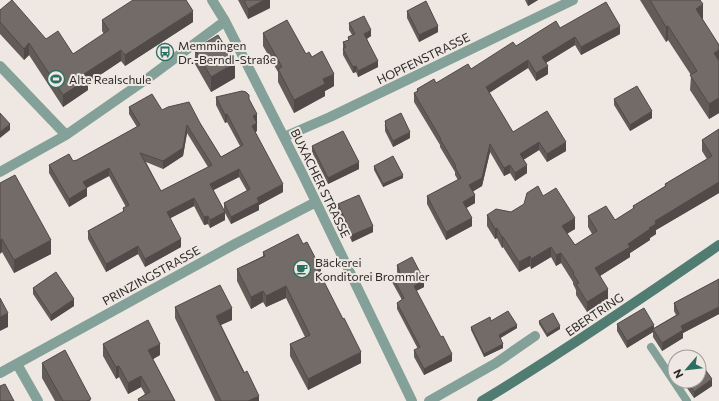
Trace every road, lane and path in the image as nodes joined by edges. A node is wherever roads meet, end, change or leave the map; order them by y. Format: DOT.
graph roads {
  1 [pos="212,0"];
  2 [pos="573,0"];
  3 [pos="225,21"];
  4 [pos="0,66"];
  5 [pos="66,135"];
  6 [pos="284,137"];
  7 [pos="0,172"];
  8 [pos="316,202"];
  9 [pos="719,245"];
  10 [pos="535,336"];
  11 [pos="651,347"];
  12 [pos="17,364"];
  13 [pos="0,373"];
  14 [pos="38,401"];
  15 [pos="412,401"];
  16 [pos="429,401"];
  17 [pos="482,401"];
  18 [pos="687,401"];
  1 -- 3 [label="street, BUXACHER STRASSE"];
  2 -- 6 [label="street, HOPFENSTRASSE"];
  3 -- 5 [label="street"];
  3 -- 6 [label="street, BUXACHER STRASSE"];
  4 -- 5 [label="street"];
  5 -- 7 [label="street"];
  6 -- 8 [label="street, BUXACHER STRASSE"];
  8 -- 12 [label="street, PRINZINGSTRASSE"];
  8 -- 15 [label="street, BUXACHER STRASSE"];
  9 -- 17 [label="main road, EBERTRING"];
  10 -- 16 [label="street"];
  11 -- 18 [label="lane"];
  12 -- 13 [label="street, PRINZINGSTRASSE"];
  12 -- 14 [label="street"];
}
